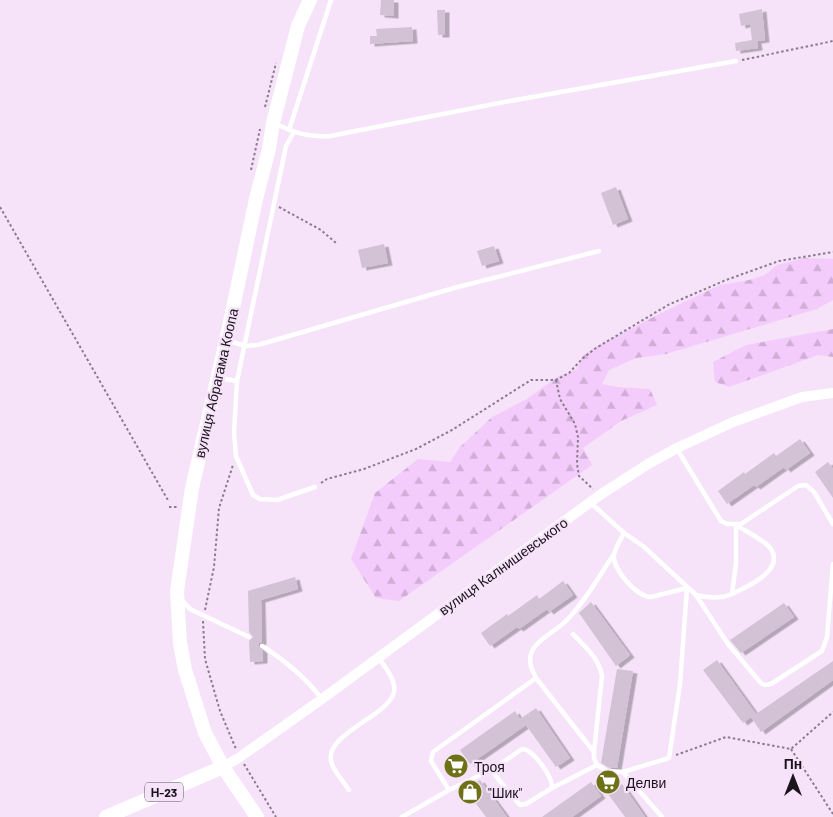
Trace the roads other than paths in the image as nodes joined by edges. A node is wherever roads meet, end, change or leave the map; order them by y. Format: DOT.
graph roads {
  1 [pos="310,0"];
  2 [pos="331,0"];
  3 [pos="736,61"];
  4 [pos="273,123"];
  5 [pos="292,131"];
  6 [pos="598,251"];
  7 [pos="226,341"];
  8 [pos="246,346"];
  9 [pos="218,377"];
  10 [pos="237,381"];
  11 [pos="833,393"];
  12 [pos="677,448"];
  13 [pos="314,487"];
  14 [pos="590,502"];
  15 [pos="833,524"];
  16 [pos="736,525"];
  17 [pos="624,533"];
  18 [pos="614,554"];
  19 [pos="833,564"];
  20 [pos="687,588"];
  21 [pos="177,591"];
  22 [pos="732,594"];
  23 [pos="696,595"];
  24 [pos="574,634"];
  25 [pos="249,637"];
  26 [pos="262,646"];
  27 [pos="379,658"];
  28 [pos="536,678"];
  29 [pos="322,699"];
  30 [pos="594,752"];
  31 [pos="597,765"];
  32 [pos="222,767"];
  33 [pos="493,769"];
  34 [pos="623,772"];
  35 [pos="552,788"];
  36 [pos="349,790"];
  37 [pos="449,790"];
  38 [pos="106,817"];
  39 [pos="257,817"];
  40 [pos="402,817"];
  41 [pos="662,817"];
  1 -- 4 [label="main road, вулиця Абрагама Коопа"];
  2 -- 5 [label="lane"];
  3 -- 5 [label="lane"];
  4 -- 5 [label="lane"];
  4 -- 7 [label="main road, вулиця Абрагама Коопа"];
  5 -- 8 [label="lane"];
  6 -- 8 [label="lane"];
  7 -- 8 [label="lane"];
  7 -- 9 [label="main road, вулиця Абрагама Коопа"];
  8 -- 10 [label="lane"];
  9 -- 10 [label="lane"];
  9 -- 21 [label="main road, вулиця Абрагама Коопа"];
  10 -- 13 [label="lane"];
  11 -- 12 [label="street, вулиця Калнишевського"];
  12 -- 14 [label="street, вулиця Калнишевського"];
  12 -- 16 [label="lane"];
  14 -- 17 [label="lane"];
  14 -- 27 [label="street, вулиця Калнишевського"];
  15 -- 16 [label="lane"];
  16 -- 22 [label="lane"];
  16 -- 22 [label="lane"];
  17 -- 18 [label="lane"];
  17 -- 20 [label="lane"];
  18 -- 20 [label="lane"];
  18 -- 28 [label="lane"];
  19 -- 23 [label="lane"];
  20 -- 23 [label="lane"];
  20 -- 34 [label="lane"];
  21 -- 25 [label="lane"];
  21 -- 32 [label="main road, вулиця Абрагама Коопа"];
  22 -- 23 [label="lane"];
  24 -- 30 [label="lane"];
  26 -- 29 [label="lane"];
  27 -- 29 [label="street, вулиця Калнишевського"];
  27 -- 36 [label="lane"];
  28 -- 30 [label="lane"];
  28 -- 37 [label="lane"];
  29 -- 32 [label="street, вулиця Калнишевського"];
  30 -- 31 [label="lane"];
  31 -- 34 [label="lane"];
  31 -- 35 [label="lane"];
  32 -- 38 [label="main road, Н-23"];
  32 -- 39 [label="main road, вулиця Абрагама Коопа"];
  33 -- 35 [label="lane"];
  33 -- 35 [label="lane"];
  33 -- 37 [label="lane"];
  34 -- 41 [label="lane"];
  37 -- 40 [label="lane"];
}
